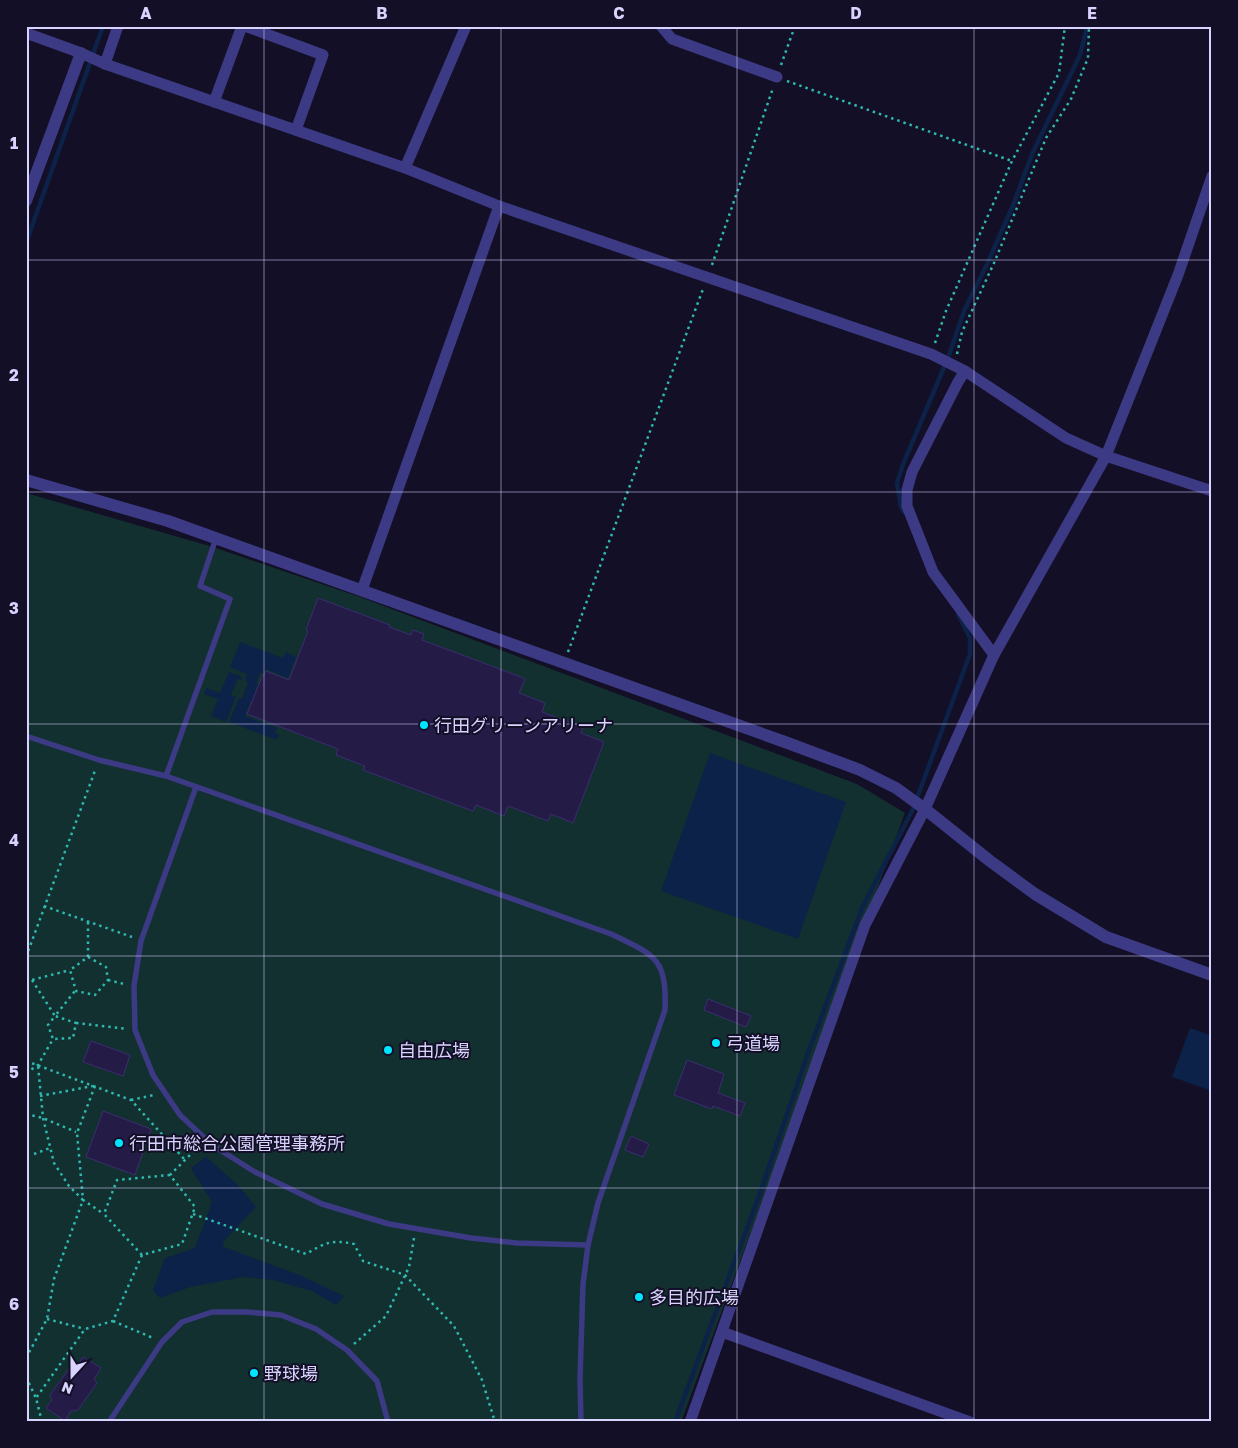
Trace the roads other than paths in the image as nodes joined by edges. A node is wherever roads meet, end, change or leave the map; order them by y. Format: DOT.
graph roads {
  1 [pos="118,26"];
  2 [pos="243,26"];
  3 [pos="466,26"];
  4 [pos="660,26"];
  5 [pos="27,30"];
  6 [pos="81,53"];
  7 [pos="105,64"];
  8 [pos="776,77"];
  9 [pos="214,102"];
  10 [pos="296,130"];
  11 [pos="405,168"];
  12 [pos="1212,176"];
  13 [pos="26,202"];
  14 [pos="499,206"];
  15 [pos="960,369"];
  16 [pos="1106,456"];
  17 [pos="26,480"];
  18 [pos="1212,491"];
  19 [pos="216,538"];
  20 [pos="362,590"];
  21 [pos="994,655"];
  22 [pos="26,736"];
  23 [pos="166,776"];
  24 [pos="196,787"];
  25 [pos="925,809"];
  26 [pos="1212,976"];
  27 [pos="588,1245"];
  28 [pos="722,1332"];
  29 [pos="109,1422"];
  30 [pos="388,1422"];
  31 [pos="581,1422"];
  32 [pos="690,1422"];
  33 [pos="970,1422"];
  1 -- 7 [label="street"];
  2 -- 9 [label="street"];
  2 -- 10 [label="street"];
  3 -- 11 [label="street"];
  4 -- 8 [label="street"];
  5 -- 6 [label="street"];
  6 -- 7 [label="street"];
  6 -- 13 [label="street"];
  7 -- 9 [label="street"];
  9 -- 10 [label="street"];
  10 -- 11 [label="street"];
  11 -- 14 [label="street"];
  12 -- 16 [label="street"];
  14 -- 15 [label="street"];
  14 -- 20 [label="street"];
  15 -- 16 [label="street"];
  15 -- 21 [label="street"];
  16 -- 18 [label="street"];
  16 -- 21 [label="street"];
  17 -- 19 [label="street"];
  19 -- 20 [label="street"];
  19 -- 23 [label="lane"];
  20 -- 25 [label="street"];
  21 -- 25 [label="street"];
  22 -- 23 [label="lane"];
  23 -- 24 [label="lane"];
  24 -- 27 [label="lane"];
  24 -- 27 [label="lane"];
  25 -- 26 [label="street"];
  25 -- 28 [label="street"];
  27 -- 31 [label="lane"];
  28 -- 32 [label="street"];
  28 -- 33 [label="street"];
  29 -- 30 [label="lane"];
}
